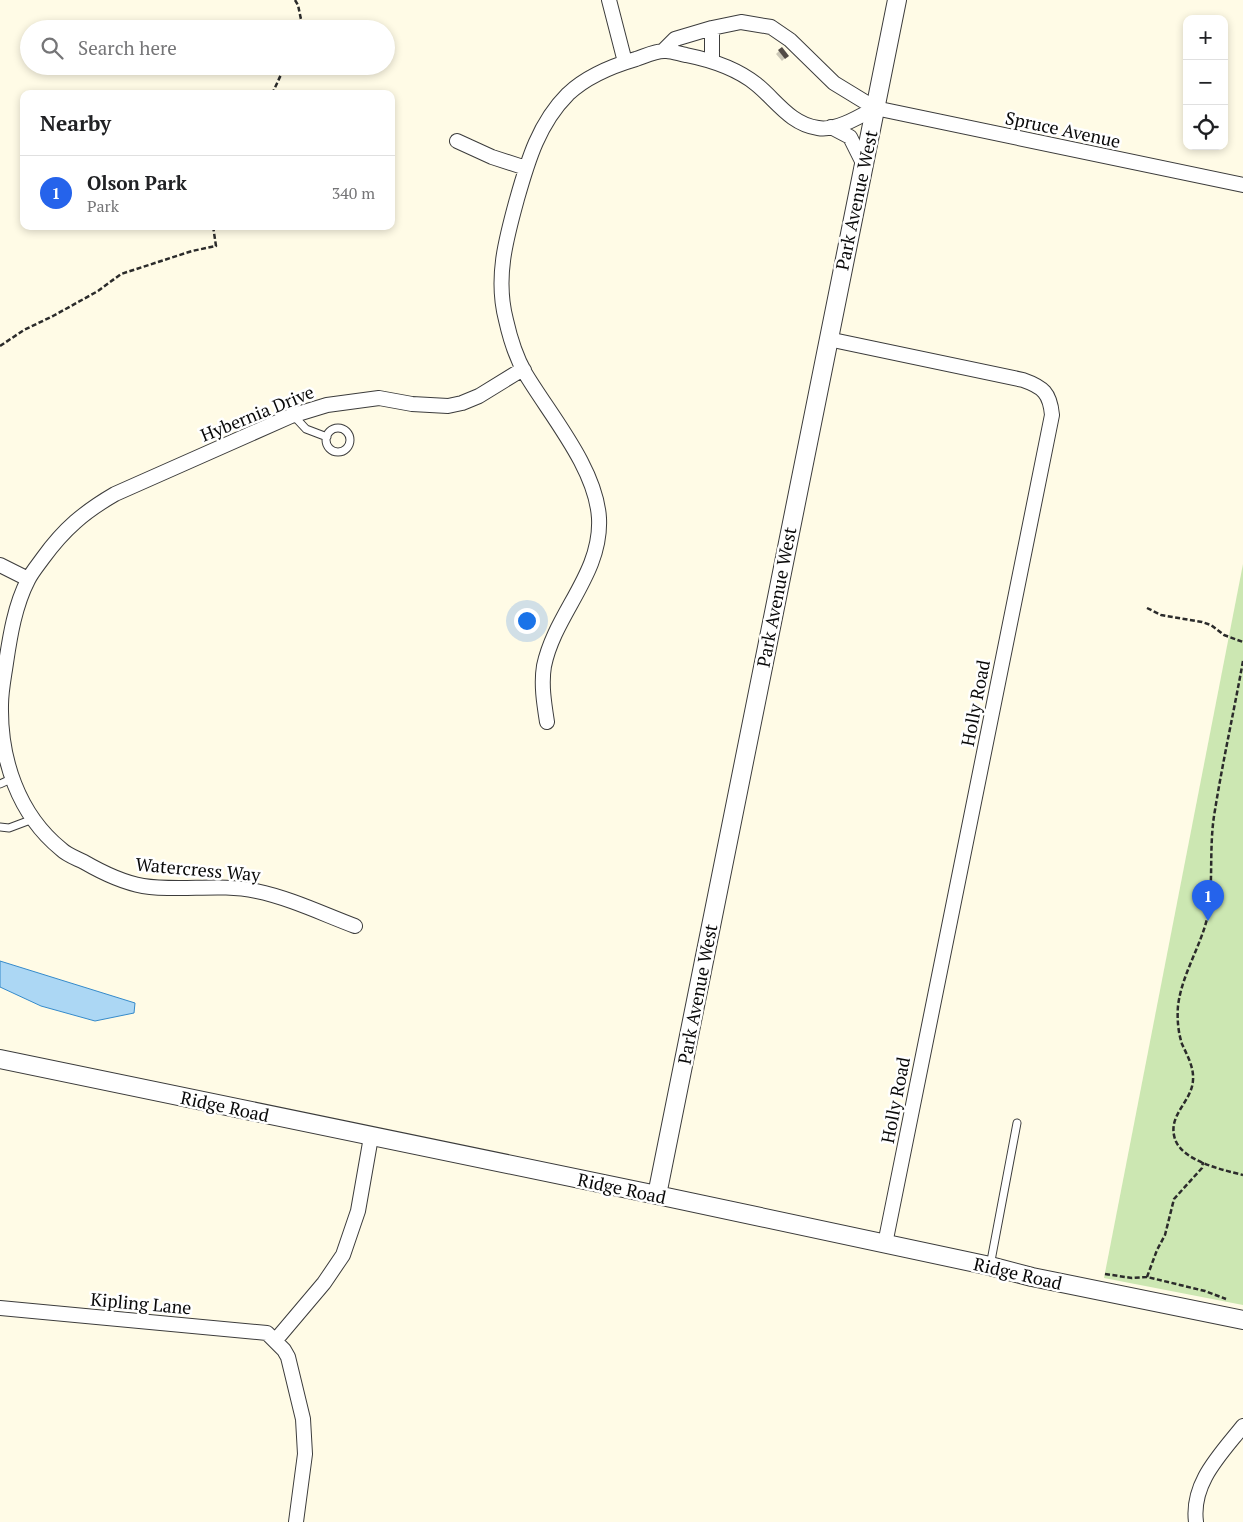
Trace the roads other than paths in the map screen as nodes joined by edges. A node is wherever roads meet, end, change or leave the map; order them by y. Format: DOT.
graph roads {
  1 [pos="609,0"];
  2 [pos="897,0"];
  3 [pos="712,28"];
  4 [pos="664,50"];
  5 [pos="712,60"];
  6 [pos="625,62"];
  7 [pos="875,108"];
  8 [pos="831,127"];
  9 [pos="457,141"];
  10 [pos="864,165"];
  11 [pos="526,168"];
  12 [pos="1243,185"];
  13 [pos="828,339"];
  14 [pos="524,370"];
  15 [pos="293,415"];
  16 [pos="327,437"];
  17 [pos="0,565"];
  18 [pos="28,579"];
  19 [pos="3,668"];
  20 [pos="547,722"];
  21 [pos="6,782"];
  22 [pos="33,819"];
  23 [pos="0,827"];
  24 [pos="355,926"];
  25 [pos="0,1060"];
  26 [pos="1017,1123"];
  27 [pos="371,1136"];
  28 [pos="657,1195"];
  29 [pos="885,1244"];
  30 [pos="990,1266"];
  31 [pos="0,1308"];
  32 [pos="1243,1320"];
  33 [pos="275,1341"];
  34 [pos="1243,1426"];
  35 [pos="296,1522"];
  36 [pos="1196,1522"];
  1 -- 6 [label="street"];
  2 -- 7 [label="street, Park Avenue West"];
  3 -- 4 [label="street"];
  3 -- 5 [label="street"];
  3 -- 7 [label="street"];
  4 -- 5 [label="street"];
  4 -- 6 [label="street"];
  5 -- 8 [label="street"];
  6 -- 11 [label="street"];
  7 -- 8 [label="street"];
  7 -- 10 [label="street, Park Avenue West"];
  7 -- 12 [label="street, Spruce Avenue"];
  8 -- 10 [label="street"];
  9 -- 11 [label="street"];
  10 -- 13 [label="street, Park Avenue West"];
  11 -- 14 [label="street"];
  13 -- 28 [label="street, Park Avenue West"];
  13 -- 29 [label="street, Holly Road"];
  14 -- 15 [label="street, Hybernia Drive"];
  14 -- 20 [label="street"];
  15 -- 16 [label="lane"];
  15 -- 18 [label="street, Hybernia Drive"];
  17 -- 18 [label="street"];
  18 -- 19 [label="street, Watercress Way"];
  19 -- 21 [label="street, Watercress Way"];
  21 -- 22 [label="street, Watercress Way"];
  22 -- 23 [label="lane"];
  22 -- 24 [label="street, Watercress Way"];
  25 -- 27 [label="street, Ridge Road"];
  26 -- 30 [label="lane"];
  27 -- 28 [label="street, Ridge Road"];
  27 -- 33 [label="street"];
  28 -- 29 [label="street, Ridge Road"];
  29 -- 30 [label="street, Ridge Road"];
  30 -- 32 [label="street, Ridge Road"];
  31 -- 33 [label="street, Kipling Lane"];
  33 -- 35 [label="street"];
  34 -- 36 [label="street"];
}
